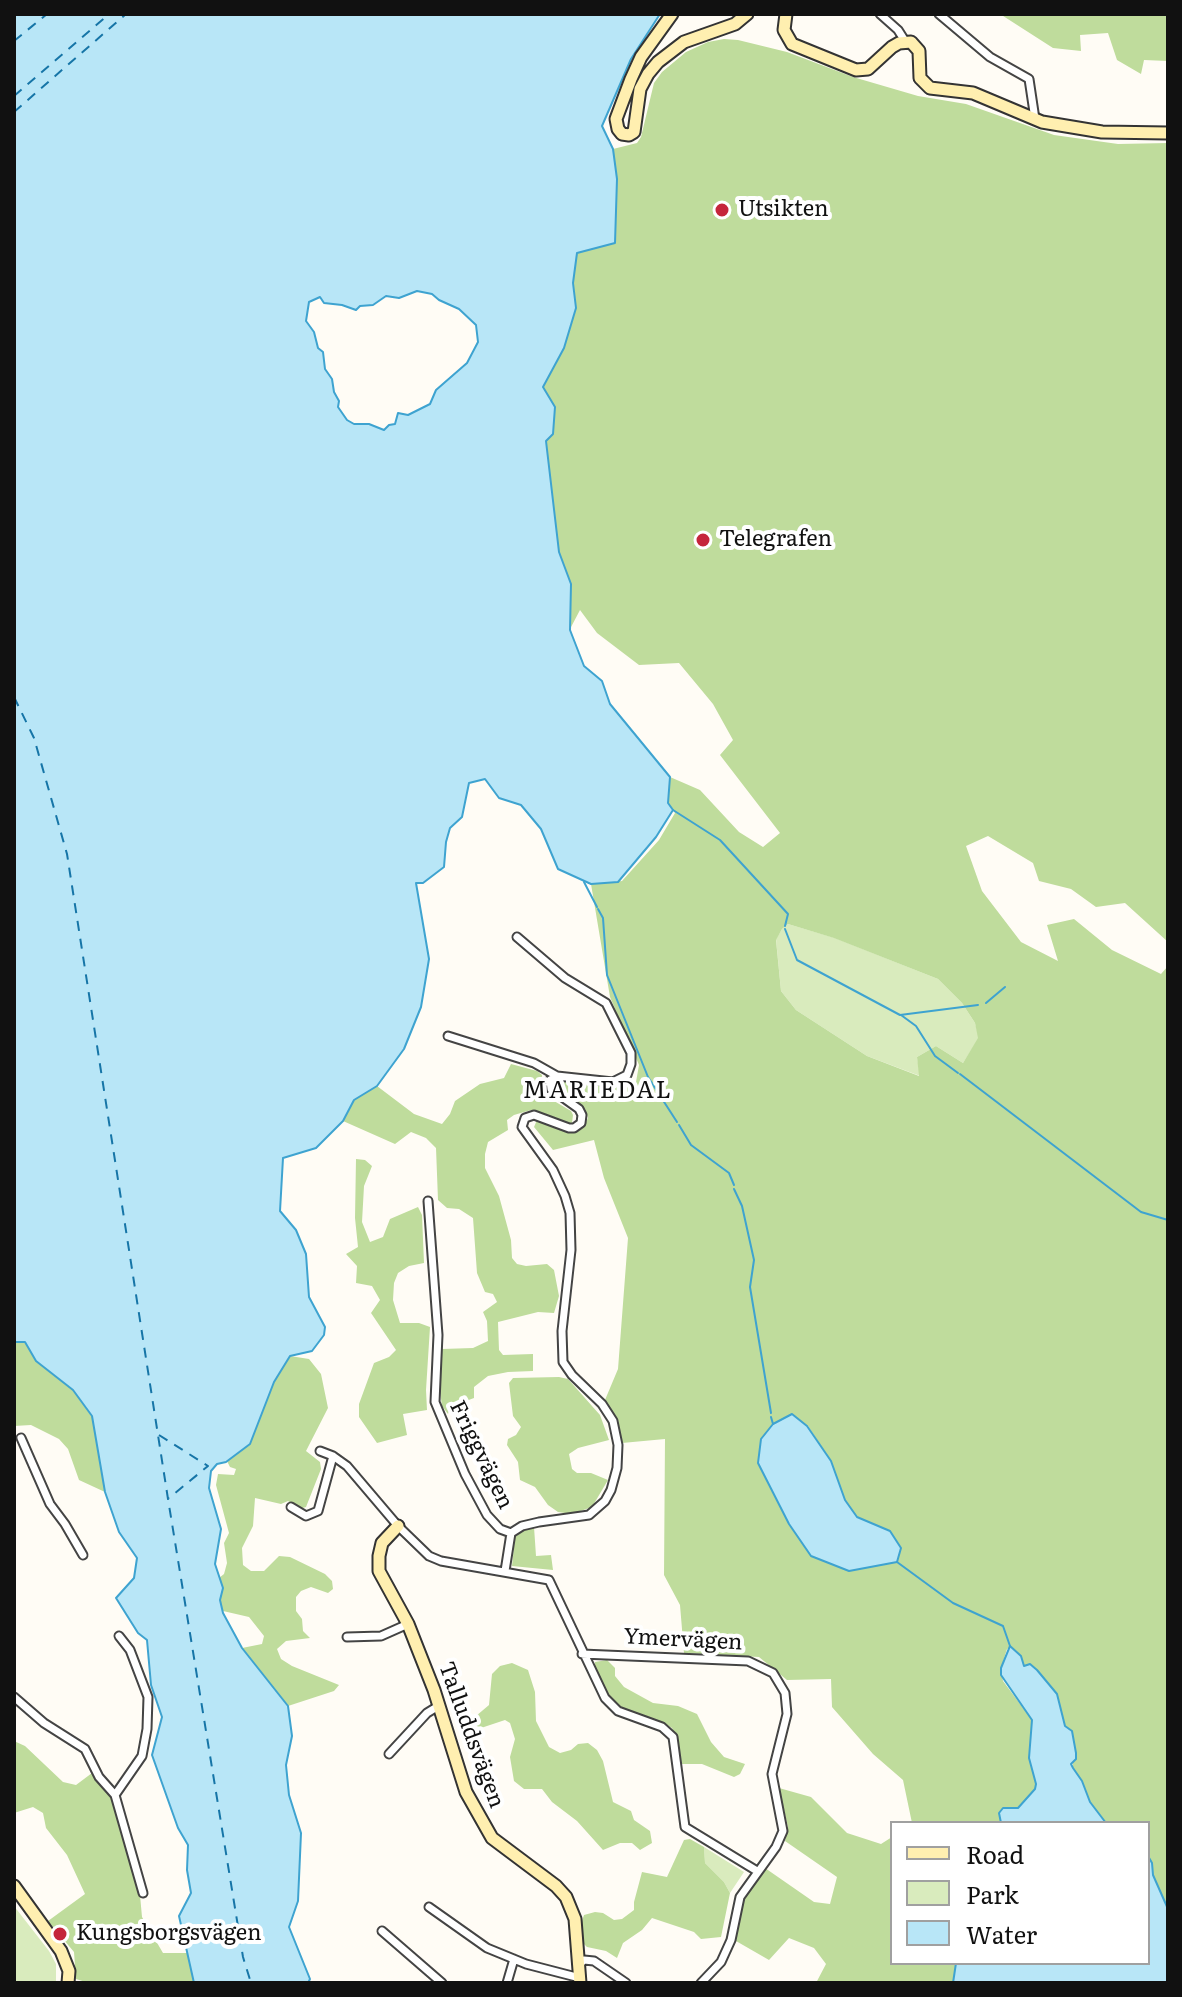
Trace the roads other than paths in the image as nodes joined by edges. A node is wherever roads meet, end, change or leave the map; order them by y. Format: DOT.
graph roads {
  1 [pos="672,14"];
  2 [pos="747,14"];
  3 [pos="786,14"];
  4 [pos="880,14"];
  5 [pos="939,14"];
  6 [pos="905,41"];
  7 [pos="1035,119"];
  8 [pos="1168,133"];
  9 [pos="517,937"];
  10 [pos="448,1036"];
  11 [pos="557,1076"];
  12 [pos="428,1201"];
  13 [pos="21,1438"];
  14 [pos="320,1451"];
  15 [pos="333,1456"];
  16 [pos="291,1507"];
  17 [pos="398,1526"];
  18 [pos="511,1533"];
  19 [pos="83,1555"];
  20 [pos="505,1571"];
  21 [pos="408,1624"];
  22 [pos="119,1636"];
  23 [pos="347,1637"];
  24 [pos="582,1654"];
  25 [pos="14,1697"];
  26 [pos="440,1705"];
  27 [pos="389,1754"];
  28 [pos="115,1795"];
  29 [pos="757,1871"];
  30 [pos="14,1886"];
  31 [pos="143,1893"];
  32 [pos="429,1907"];
  33 [pos="382,1931"];
  34 [pos="514,1959"];
  35 [pos="580,1964"];
  36 [pos="440,1980"];
  37 [pos="580,1981"];
  38 [pos="68,1983"];
  39 [pos="507,1983"];
  40 [pos="626,1983"];
  41 [pos="701,1983"];
  1 -- 2 [label="street"];
  3 -- 6 [label="street"];
  4 -- 6 [label="street"];
  5 -- 7 [label="street"];
  6 -- 7 [label="street"];
  7 -- 8 [label="street"];
  9 -- 11 [label="street"];
  10 -- 11 [label="street"];
  11 -- 18 [label="street"];
  12 -- 18 [label="street, Friggvägen"];
  13 -- 19 [label="street"];
  14 -- 15 [label="street"];
  15 -- 16 [label="street"];
  15 -- 17 [label="street"];
  17 -- 20 [label="street"];
  17 -- 21 [label="street, Talluddsvägen"];
  18 -- 20 [label="street, Friggvägen"];
  20 -- 24 [label="street"];
  21 -- 23 [label="street"];
  21 -- 26 [label="street, Talluddsvägen"];
  22 -- 28 [label="street"];
  24 -- 29 [label="street"];
  24 -- 29 [label="street, Ymervägen"];
  25 -- 28 [label="street"];
  26 -- 27 [label="street"];
  26 -- 35 [label="street, Talluddsvägen"];
  28 -- 31 [label="street"];
  29 -- 41 [label="street, Ymervägen"];
  30 -- 38 [label="street"];
  32 -- 34 [label="street"];
  33 -- 36 [label="street"];
  34 -- 37 [label="street"];
  34 -- 39 [label="street"];
  35 -- 37 [label="street, Talluddsvägen"];
  35 -- 40 [label="street"];
}
